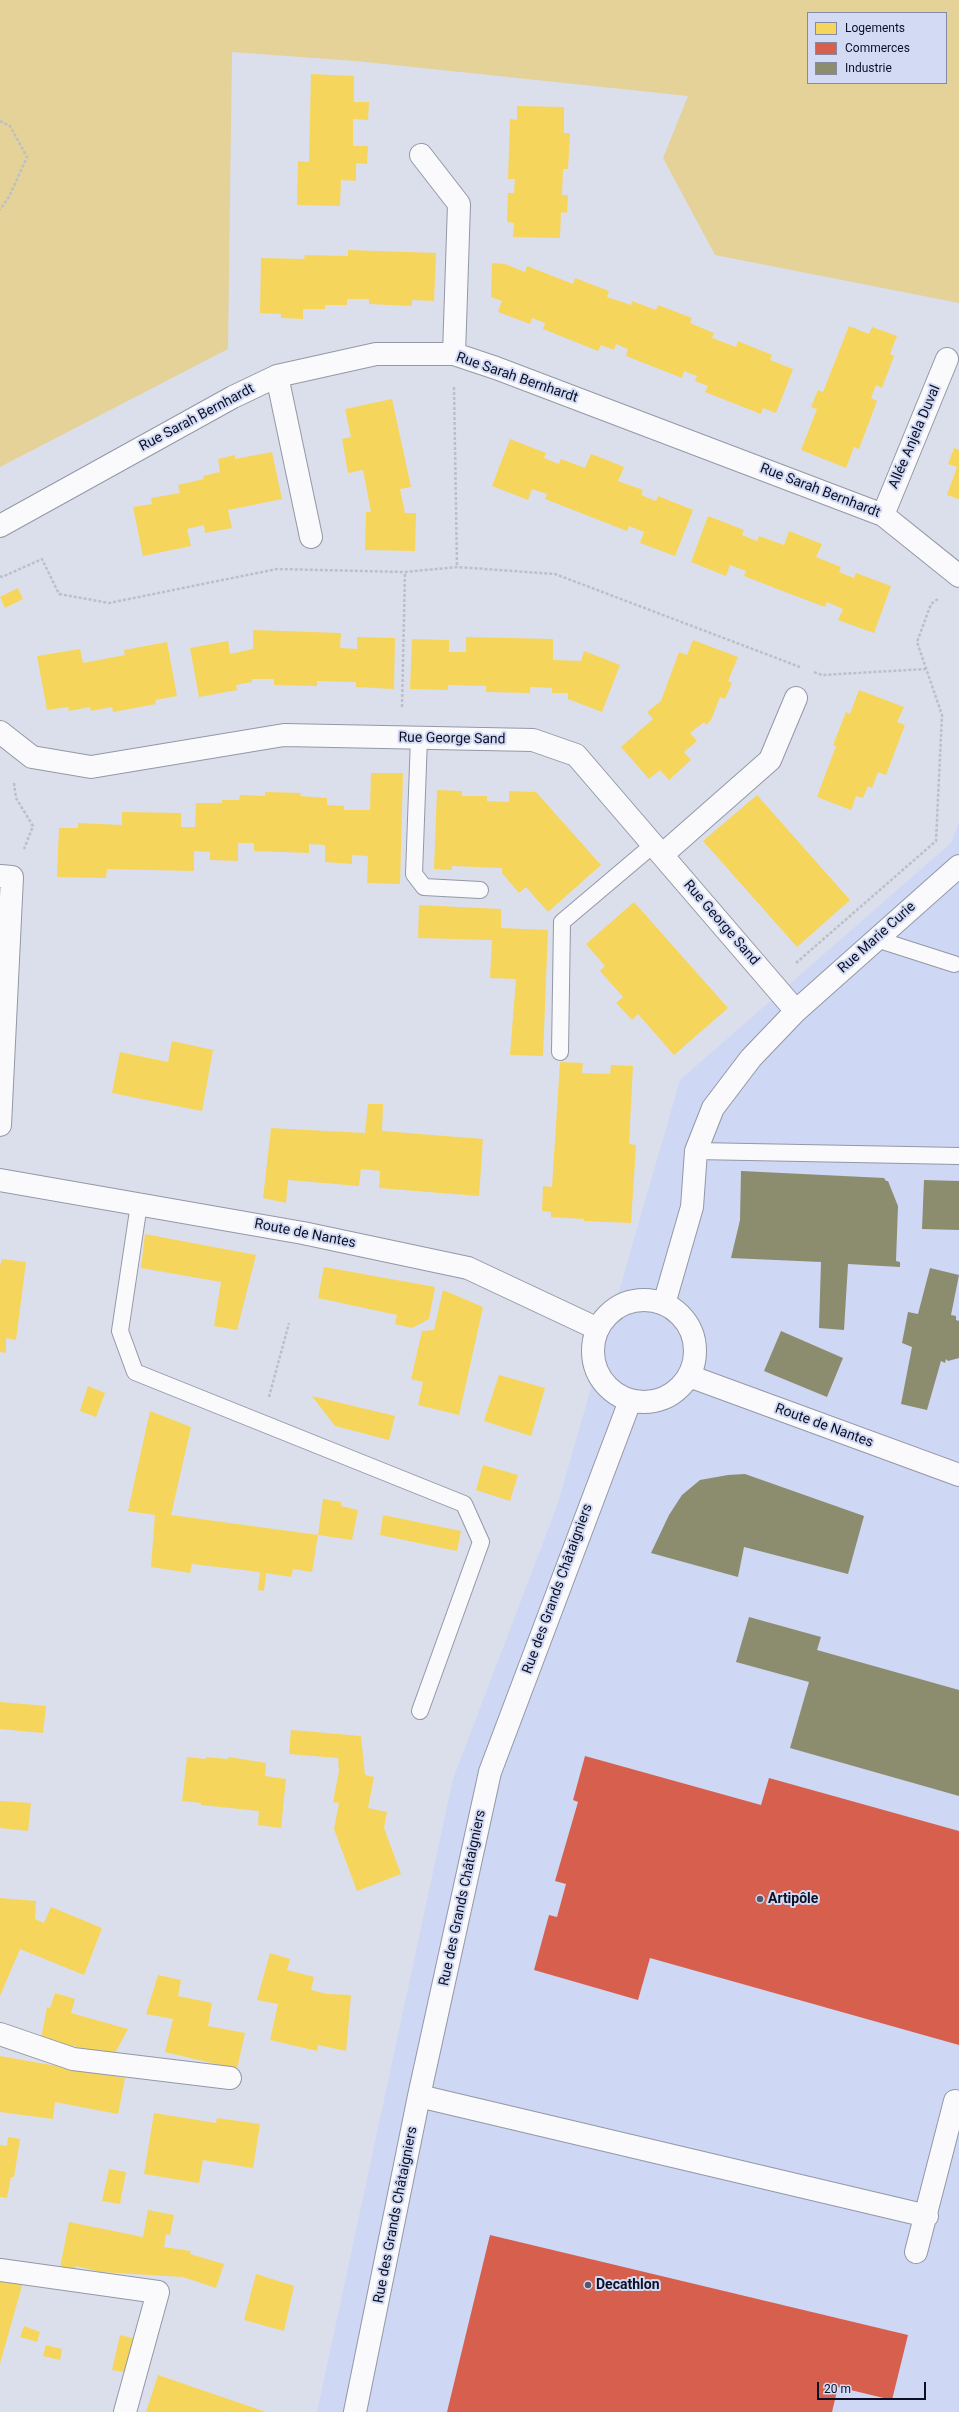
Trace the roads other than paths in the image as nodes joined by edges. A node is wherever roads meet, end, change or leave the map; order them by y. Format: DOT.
graph roads {
  1 [pos="421,155"];
  2 [pos="454,354"];
  3 [pos="947,359"];
  4 [pos="277,376"];
  5 [pos="883,514"];
  6 [pos="0,526"];
  7 [pos="311,537"];
  8 [pos="959,576"];
  9 [pos="796,698"];
  10 [pos="0,732"];
  11 [pos="410,738"];
  12 [pos="658,850"];
  13 [pos="959,866"];
  14 [pos="6,877"];
  15 [pos="480,890"];
  16 [pos="876,939"];
  17 [pos="954,964"];
  18 [pos="796,1011"];
  19 [pos="560,1052"];
  20 [pos="0,1125"];
  21 [pos="696,1152"];
  22 [pos="959,1156"];
  23 [pos="0,1180"];
  24 [pos="139,1204"];
  25 [pos="664,1304"];
  26 [pos="598,1329"];
  27 [pos="689,1376"];
  28 [pos="630,1401"];
  29 [pos="959,1475"];
  30 [pos="420,1711"];
  31 [pos="0,2034"];
  32 [pos="230,2078"];
  33 [pos="419,2096"];
  34 [pos="955,2101"];
  35 [pos="927,2216"];
  36 [pos="916,2252"];
  37 [pos="0,2270"];
  38 [pos="125,2412"];
  39 [pos="355,2412"];
  1 -- 2 [label="street"];
  2 -- 4 [label="street, Rue Sarah Bernhardt"];
  2 -- 5 [label="street, Rue Sarah Bernhardt"];
  3 -- 5 [label="street, Allée Anjela Duval"];
  4 -- 6 [label="street, Rue Sarah Bernhardt"];
  4 -- 7 [label="street"];
  5 -- 8 [label="street, Rue Sarah Bernhardt"];
  9 -- 12 [label="street"];
  10 -- 11 [label="street, Rue George Sand"];
  11 -- 12 [label="street, Rue George Sand"];
  11 -- 15 [label="lane"];
  12 -- 18 [label="street, Rue George Sand"];
  12 -- 19 [label="lane"];
  13 -- 16 [label="street, Rue Marie Curie"];
  14 -- 20 [label="street"];
  16 -- 17 [label="lane"];
  16 -- 18 [label="street, Rue Marie Curie"];
  18 -- 21 [label="street, Rue Marie Curie"];
  21 -- 22 [label="lane"];
  21 -- 25 [label="street, Rue Marie Curie"];
  23 -- 24 [label="street, Route de Nantes"];
  24 -- 26 [label="street, Route de Nantes"];
  24 -- 30 [label="lane"];
  25 -- 26 [label="street"];
  25 -- 27 [label="street"];
  26 -- 28 [label="street"];
  27 -- 28 [label="street"];
  27 -- 29 [label="street, Route de Nantes"];
  28 -- 33 [label="street, Rue des Grands Châtaigniers"];
  31 -- 32 [label="street"];
  33 -- 35 [label="street"];
  33 -- 39 [label="street, Rue des Grands Châtaigniers"];
  34 -- 35 [label="street"];
  35 -- 36 [label="street"];
  37 -- 38 [label="street"];
}
